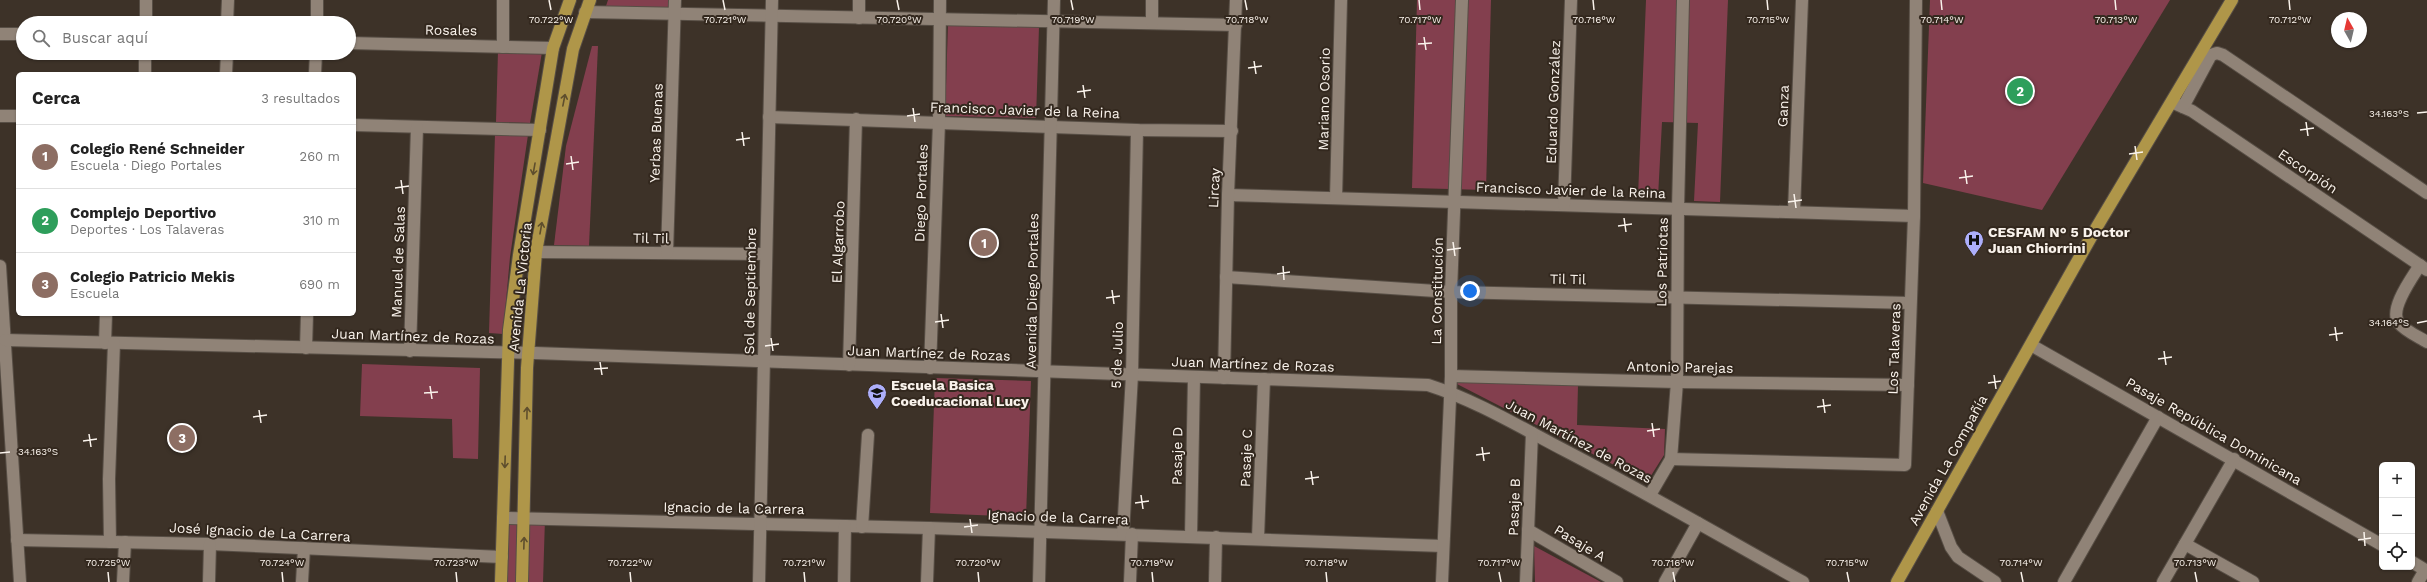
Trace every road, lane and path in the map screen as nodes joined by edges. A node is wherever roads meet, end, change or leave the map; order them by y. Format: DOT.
graph roads {
  1 [pos="146,0"];
  2 [pos="228,0"];
  3 [pos="317,0"];
  4 [pos="504,0"];
  5 [pos="570,0"];
  6 [pos="590,0"];
  7 [pos="675,0"];
  8 [pos="772,0"];
  9 [pos="859,0"];
  10 [pos="940,0"];
  11 [pos="1054,0"];
  12 [pos="1152,0"];
  13 [pos="1236,0"];
  14 [pos="1341,0"];
  15 [pos="1462,0"];
  16 [pos="1571,0"];
  17 [pos="1683,0"];
  18 [pos="1802,0"];
  19 [pos="1916,0"];
  20 [pos="2232,0"];
  21 [pos="585,12"];
  22 [pos="675,15"];
  23 [pos="146,16"];
  24 [pos="227,16"];
  25 [pos="316,16"];
  26 [pos="772,16"];
  27 [pos="859,18"];
  28 [pos="940,20"];
  29 [pos="1053,22"];
  30 [pos="1152,23"];
  31 [pos="1236,25"];
  32 [pos="0,34"];
  33 [pos="16,34"];
  34 [pos="356,43"];
  35 [pos="503,47"];
  36 [pos="553,48"];
  37 [pos="145,60"];
  38 [pos="226,60"];
  39 [pos="316,60"];
  40 [pos="145,72"];
  41 [pos="226,72"];
  42 [pos="315,72"];
  43 [pos="2170,102"];
  44 [pos="2183,107"];
  45 [pos="0,116"];
  46 [pos="16,116"];
  47 [pos="769,117"];
  48 [pos="856,119"];
  49 [pos="939,122"];
  50 [pos="356,125"];
  51 [pos="1051,126"];
  52 [pos="417,127"];
  53 [pos="540,130"];
  54 [pos="1138,130"];
  55 [pos="1232,131"];
  56 [pos="2427,193"];
  57 [pos="1228,195"];
  58 [pos="1336,198"];
  59 [pos="1454,202"];
  60 [pos="1564,205"];
  61 [pos="1678,209"];
  62 [pos="1794,212"];
  63 [pos="1914,216"];
  64 [pos="536,252"];
  65 [pos="668,253"];
  66 [pos="766,254"];
  67 [pos="0,266"];
  68 [pos="2423,267"];
  69 [pos="1226,277"];
  70 [pos="1450,292"];
  71 [pos="1676,296"];
  72 [pos="1910,303"];
  73 [pos="106,316"];
  74 [pos="307,316"];
  75 [pos="5,340"];
  76 [pos="2427,342"];
  77 [pos="110,343"];
  78 [pos="2030,345"];
  79 [pos="306,348"];
  80 [pos="410,351"];
  81 [pos="510,353"];
  82 [pos="528,353"];
  83 [pos="764,362"];
  84 [pos="849,365"];
  85 [pos="930,368"];
  86 [pos="1045,373"];
  87 [pos="1132,374"];
  88 [pos="1451,376"];
  89 [pos="1194,377"];
  90 [pos="1224,378"];
  91 [pos="1264,379"];
  92 [pos="1677,382"];
  93 [pos="1908,385"];
  94 [pos="1450,392"];
  95 [pos="2158,417"];
  96 [pos="1532,433"];
  97 [pos="868,435"];
  98 [pos="1672,459"];
  99 [pos="2234,459"];
  100 [pos="1650,495"];
  101 [pos="1937,510"];
  102 [pos="504,518"];
  103 [pos="525,519"];
  104 [pos="1698,523"];
  105 [pos="761,524"];
  106 [pos="845,526"];
  107 [pos="862,527"];
  108 [pos="929,528"];
  109 [pos="1528,530"];
  110 [pos="1040,532"];
  111 [pos="1127,534"];
  112 [pos="1191,536"];
  113 [pos="1216,537"];
  114 [pos="1258,538"];
  115 [pos="17,540"];
  116 [pos="110,542"];
  117 [pos="124,542"];
  118 [pos="2379,543"];
  119 [pos="210,544"];
  120 [pos="2185,544"];
  121 [pos="1443,546"];
  122 [pos="304,548"];
  123 [pos="502,557"];
  124 [pos="2415,564"];
  125 [pos="2426,570"];
  126 [pos="20,582"];
  127 [pos="124,582"];
  128 [pos="209,582"];
  129 [pos="302,582"];
  130 [pos="501,582"];
  131 [pos="522,582"];
  132 [pos="759,582"];
  133 [pos="844,582"];
  134 [pos="927,582"];
  135 [pos="1039,582"];
  136 [pos="1130,582"];
  137 [pos="1215,582"];
  138 [pos="1442,582"];
  139 [pos="1526,582"];
  140 [pos="1617,582"];
  141 [pos="1665,582"];
  142 [pos="1803,582"];
  143 [pos="1897,582"];
  144 [pos="1995,582"];
  145 [pos="2064,582"];
  146 [pos="2163,582"];
  147 [pos="2253,582"];
  148 [pos="2418,582"];
  1 -- 23 [label="street"];
  2 -- 24 [label="street"];
  3 -- 25 [label="street"];
  4 -- 35 [label="street"];
  5 -- 36 [label="main road, Avenida La Victoria"];
  6 -- 21 [label="main road, Avenida La Victoria"];
  7 -- 22 [label="street, Yerbas Buenas"];
  8 -- 26 [label="street, Sol de Septiembre"];
  9 -- 27 [label="street"];
  10 -- 28 [label="street, Diego Portales"];
  11 -- 29 [label="street, Avenida Diego Portales"];
  12 -- 30 [label="street"];
  13 -- 31 [label="street, Lircay"];
  14 -- 58 [label="street, Mariano Osorio"];
  15 -- 59 [label="street, La Constitución"];
  16 -- 60 [label="street, Eduardo González"];
  17 -- 61 [label="street, Los Patriotas"];
  18 -- 62 [label="street, Ganza"];
  19 -- 63 [label="street, Los Talaveras"];
  20 -- 43 [label="main road, Avenida La Compañía"];
  21 -- 22 [label="street"];
  64 -- 21 [label="main road, Avenida La Victoria, one-way"];
  22 -- 26 [label="street"];
  22 -- 65 [label="street, Yerbas Buenas"];
  26 -- 27 [label="street"];
  26 -- 47 [label="street, Sol de Septiembre"];
  27 -- 28 [label="street"];
  28 -- 29 [label="street"];
  28 -- 49 [label="street, Diego Portales"];
  29 -- 30 [label="street"];
  29 -- 51 [label="street, Avenida Diego Portales"];
  30 -- 31 [label="street"];
  31 -- 55 [label="street, Lircay"];
  32 -- 33 [label="street"];
  34 -- 35 [label="street, Rosales"];
  35 -- 36 [label="street, Rosales"];
  36 -- 53 [label="main road, Avenida La Victoria"];
  37 -- 40 [label="street"];
  38 -- 41 [label="street"];
  39 -- 42 [label="street"];
  43 -- 44 [label="street, Escorpión"];
  43 -- 78 [label="main road, Avenida La Compañía"];
  44 -- 56 [label="street"];
  44 -- 68 [label="street, Escorpión"];
  45 -- 46 [label="street"];
  47 -- 48 [label="street, Francisco Javier de la Reina"];
  47 -- 66 [label="street, Sol de Septiembre"];
  48 -- 49 [label="street, Francisco Javier de la Reina"];
  48 -- 84 [label="street, El Algarrobo"];
  49 -- 51 [label="street, Francisco Javier de la Reina"];
  49 -- 85 [label="street, Diego Portales"];
  50 -- 52 [label="street"];
  51 -- 54 [label="street, Francisco Javier de la Reina"];
  51 -- 86 [label="street, Avenida Diego Portales"];
  52 -- 53 [label="street"];
  52 -- 80 [label="street, Manuel de Salas"];
  53 -- 81 [label="main road, Avenida La Victoria, one-way"];
  54 -- 55 [label="street, Francisco Javier de la Reina"];
  54 -- 87 [label="street, 5 de Julio"];
  55 -- 57 [label="street, Lircay"];
  57 -- 58 [label="street, Francisco Javier de la Reina"];
  57 -- 69 [label="street, Lircay"];
  58 -- 59 [label="street, Francisco Javier de la Reina"];
  59 -- 60 [label="street, Francisco Javier de la Reina"];
  59 -- 70 [label="street, La Constitución"];
  60 -- 61 [label="street, Francisco Javier de la Reina"];
  61 -- 62 [label="street, Francisco Javier de la Reina"];
  61 -- 71 [label="street, Los Patriotas"];
  62 -- 63 [label="street, Francisco Javier de la Reina"];
  63 -- 72 [label="street, Los Talaveras"];
  64 -- 65 [label="street, Til Til"];
  64 -- 82 [label="main road, Avenida La Victoria"];
  65 -- 66 [label="street, Til Til"];
  66 -- 83 [label="street, Sol de Septiembre"];
  67 -- 75 [label="street"];
  68 -- 76 [label="street"];
  69 -- 70 [label="street, Til Til"];
  69 -- 90 [label="street, Lircay"];
  70 -- 71 [label="street, Til Til"];
  70 -- 88 [label="street, La Constitución"];
  71 -- 72 [label="street, Til Til"];
  71 -- 92 [label="street, Los Patriotas"];
  72 -- 93 [label="street, Los Talaveras"];
  73 -- 77 [label="street"];
  74 -- 79 [label="street"];
  75 -- 77 [label="street, Juan Martínez de Rozas"];
  75 -- 115 [label="street"];
  77 -- 79 [label="street, Juan Martínez de Rozas"];
  77 -- 116 [label="street"];
  78 -- 95 [label="street, Pasaje República Dominicana"];
  78 -- 101 [label="main road, Avenida La Compañía"];
  79 -- 80 [label="street, Juan Martínez de Rozas"];
  80 -- 81 [label="street, Juan Martínez de Rozas"];
  81 -- 82 [label="street, Juan Martínez de Rozas"];
  81 -- 102 [label="main road, Avenida La Victoria, one-way"];
  82 -- 83 [label="street, Juan Martínez de Rozas"];
  103 -- 82 [label="main road, Avenida La Victoria, one-way"];
  83 -- 84 [label="street, Juan Martínez de Rozas"];
  83 -- 105 [label="street, Sol de Septiembre"];
  84 -- 85 [label="street, Juan Martínez de Rozas"];
  85 -- 86 [label="street, Juan Martínez de Rozas"];
  86 -- 87 [label="street, Juan Martínez de Rozas"];
  86 -- 110 [label="street, Avenida Diego Portales"];
  87 -- 89 [label="street, Juan Martínez de Rozas"];
  87 -- 111 [label="street, 5 de Julio"];
  88 -- 92 [label="street, Antonio Parejas"];
  88 -- 94 [label="street, La Constitución"];
  89 -- 90 [label="street, Juan Martínez de Rozas"];
  89 -- 112 [label="street, Pasaje D"];
  90 -- 91 [label="street, Juan Martínez de Rozas"];
  91 -- 94 [label="street, Juan Martínez de Rozas"];
  91 -- 114 [label="street, Pasaje C"];
  92 -- 93 [label="street, Antonio Parejas"];
  92 -- 98 [label="street, Los Patriotas"];
  93 -- 98 [label="street, Los Talaveras"];
  94 -- 96 [label="street, Juan Martínez de Rozas"];
  94 -- 121 [label="street, La Constitución"];
  95 -- 99 [label="street, Pasaje República Dominicana"];
  95 -- 145 [label="street"];
  96 -- 100 [label="street, Juan Martínez de Rozas"];
  96 -- 109 [label="street, Pasaje B"];
  97 -- 107 [label="street"];
  98 -- 100 [label="street, Los Patriotas"];
  99 -- 118 [label="street, Pasaje República Dominicana"];
  99 -- 120 [label="street"];
  100 -- 104 [label="street, Juan Martínez de Rozas"];
  101 -- 143 [label="main road, Avenida La Compañía"];
  101 -- 144 [label="street"];
  102 -- 103 [label="street, Ignacio de la Carrera"];
  102 -- 123 [label="main road, Avenida La Victoria"];
  103 -- 105 [label="street, Ignacio de la Carrera"];
  131 -- 103 [label="main road, Avenida La Victoria, one-way"];
  104 -- 141 [label="street"];
  104 -- 142 [label="street, Juan Martínez de Rozas"];
  105 -- 106 [label="street, Ignacio de la Carrera"];
  105 -- 132 [label="street, Sol de Septiembre"];
  106 -- 107 [label="street, Ignacio de la Carrera"];
  106 -- 133 [label="street"];
  107 -- 108 [label="street, Ignacio de la Carrera"];
  108 -- 110 [label="street, Ignacio de la Carrera"];
  108 -- 134 [label="street"];
  109 -- 139 [label="street, Pasaje B"];
  109 -- 140 [label="street, Pasaje A"];
  110 -- 111 [label="street, Ignacio de la Carrera"];
  110 -- 135 [label="street, Avenida Diego Portales"];
  111 -- 112 [label="street, Ignacio de la Carrera"];
  111 -- 136 [label="street, 5 de Julio"];
  112 -- 113 [label="street, Ignacio de la Carrera"];
  113 -- 114 [label="street, Ignacio de la Carrera"];
  113 -- 137 [label="street"];
  114 -- 121 [label="street, Ignacio de la Carrera"];
  115 -- 116 [label="street, José Ignacio de La Carrera"];
  115 -- 126 [label="street"];
  116 -- 117 [label="street, José Ignacio de La Carrera"];
  117 -- 119 [label="street, José Ignacio de La Carrera"];
  117 -- 127 [label="street"];
  119 -- 122 [label="street, José Ignacio de La Carrera"];
  119 -- 128 [label="street"];
  120 -- 146 [label="street"];
  120 -- 147 [label="street"];
  121 -- 138 [label="street, La Constitución"];
  122 -- 123 [label="street, José Ignacio de La Carrera"];
  122 -- 129 [label="street"];
  123 -- 130 [label="main road, Avenida La Victoria"];
  124 -- 125 [label="street"];
  125 -- 148 [label="street"];
}
